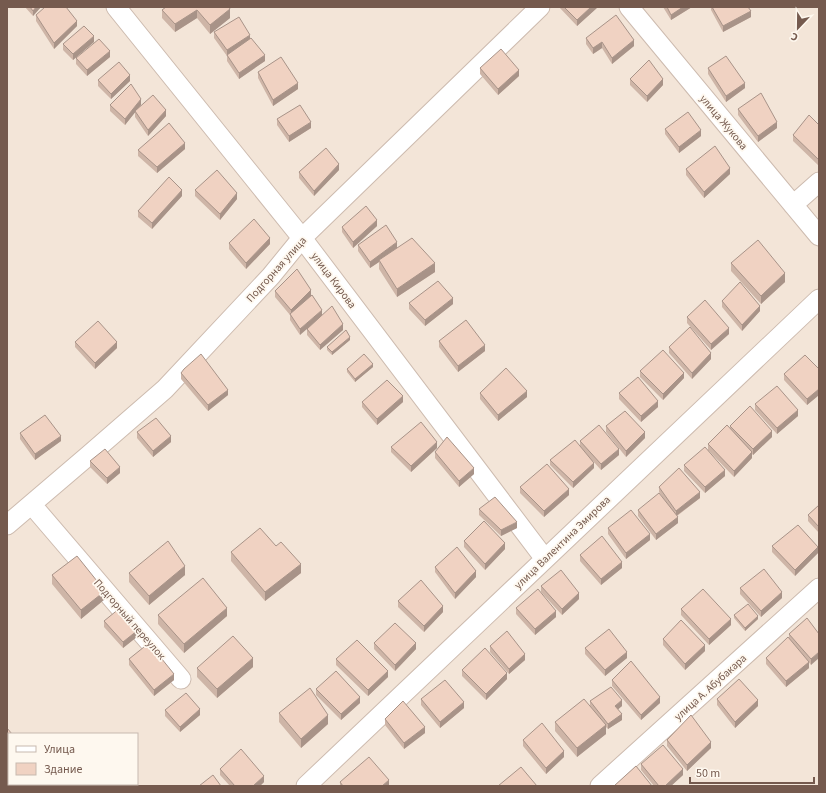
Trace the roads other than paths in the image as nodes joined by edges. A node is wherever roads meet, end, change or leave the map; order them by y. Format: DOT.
graph roads {
  1 [pos="116,7"];
  2 [pos="540,7"];
  3 [pos="629,7"];
  4 [pos="819,182"];
  5 [pos="793,205"];
  6 [pos="819,236"];
  7 [pos="302,238"];
  8 [pos="819,299"];
  9 [pos="32,505"];
  10 [pos="7,525"];
  11 [pos="545,559"];
  12 [pos="819,588"];
  13 [pos="181,679"];
  14 [pos="306,786"];
  15 [pos="600,786"];
  1 -- 7 [label="street, улица Кирова"];
  2 -- 7 [label="street, Подгорная улица"];
  3 -- 5 [label="street, улица Жукова"];
  4 -- 5 [label="street"];
  5 -- 6 [label="street, улица Жукова"];
  7 -- 9 [label="street, Подгорная улица"];
  7 -- 11 [label="street, улица Кирова"];
  8 -- 11 [label="street, улица Валентина Эмирова"];
  9 -- 10 [label="street, Подгорная улица"];
  9 -- 13 [label="street, Подгорный переулок"];
  11 -- 14 [label="street, улица Валентина Эмирова"];
  12 -- 15 [label="street, улица А. Абубакара"];
}
